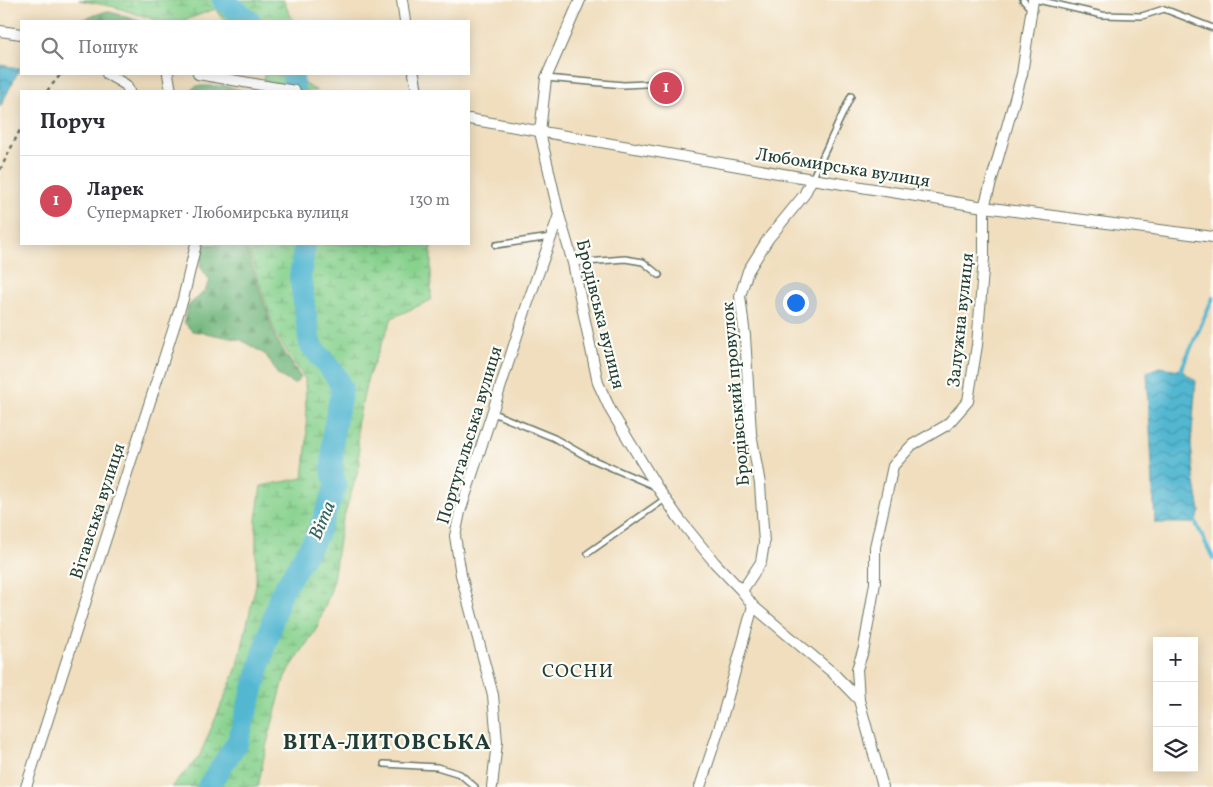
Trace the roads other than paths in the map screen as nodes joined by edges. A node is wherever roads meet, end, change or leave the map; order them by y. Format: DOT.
graph roads {
  1 [pos="402,0"];
  2 [pos="580,0"];
  3 [pos="1023,0"];
  4 [pos="1038,0"];
  5 [pos="1032,5"];
  6 [pos="405,20"];
  7 [pos="1213,28"];
  8 [pos="0,31"];
  9 [pos="20,34"];
  10 [pos="109,75"];
  11 [pos="168,75"];
  12 [pos="204,75"];
  13 [pos="414,75"];
  14 [pos="546,78"];
  15 [pos="666,83"];
  16 [pos="128,90"];
  17 [pos="171,90"];
  18 [pos="289,90"];
  19 [pos="417,90"];
  20 [pos="851,96"];
  21 [pos="470,120"];
  22 [pos="540,132"];
  23 [pos="812,180"];
  24 [pos="984,207"];
  25 [pos="559,215"];
  26 [pos="552,236"];
  27 [pos="1211,237"];
  28 [pos="196,245"];
  29 [pos="496,245"];
  30 [pos="573,263"];
  31 [pos="659,275"];
  32 [pos="493,413"];
  33 [pos="657,487"];
  34 [pos="666,498"];
  35 [pos="588,553"];
  36 [pos="742,591"];
  37 [pos="753,606"];
  38 [pos="859,700"];
  39 [pos="384,764"];
  40 [pos="26,787"];
  41 [pos="475,787"];
  42 [pos="492,787"];
  43 [pos="700,787"];
  44 [pos="883,787"];
  1 -- 6 [label="street"];
  2 -- 14 [label="street, Бродівська вулиця"];
  3 -- 5 [label="lane"];
  4 -- 7 [label="lane"];
  5 -- 24 [label="street, Залужна вулиця"];
  8 -- 9 [label="street"];
  10 -- 16 [label="street"];
  11 -- 17 [label="street"];
  12 -- 18 [label="street"];
  13 -- 19 [label="street"];
  14 -- 15 [label="lane"];
  14 -- 22 [label="street, Бродівська вулиця"];
  20 -- 23 [label="lane"];
  21 -- 22 [label="street, Любомирська вулиця"];
  22 -- 23 [label="street, Любомирська вулиця"];
  22 -- 25 [label="street, Бродівська вулиця"];
  23 -- 24 [label="street, Любомирська вулиця"];
  23 -- 36 [label="street, Бродівський провулок"];
  24 -- 27 [label="street, Любомирська вулиця"];
  24 -- 38 [label="street, Залужна вулиця"];
  25 -- 26 [label="street, Португальська вулиця"];
  25 -- 30 [label="street, Бродівська вулиця"];
  26 -- 29 [label="lane"];
  26 -- 32 [label="street, Португальська вулиця"];
  28 -- 40 [label="street, Вітавська вулиця"];
  30 -- 31 [label="lane"];
  30 -- 33 [label="street, Бродівська вулиця"];
  32 -- 33 [label="lane"];
  32 -- 42 [label="street, Португальська вулиця"];
  33 -- 34 [label="street, Бродівська вулиця"];
  34 -- 35 [label="lane"];
  34 -- 36 [label="street, Бродівська вулиця"];
  36 -- 37 [label="street, Бродівська вулиця"];
  37 -- 38 [label="street, Бродівська вулиця"];
  37 -- 43 [label="street"];
  38 -- 44 [label="street, Бродівська вулиця"];
  39 -- 41 [label="lane"];
}
